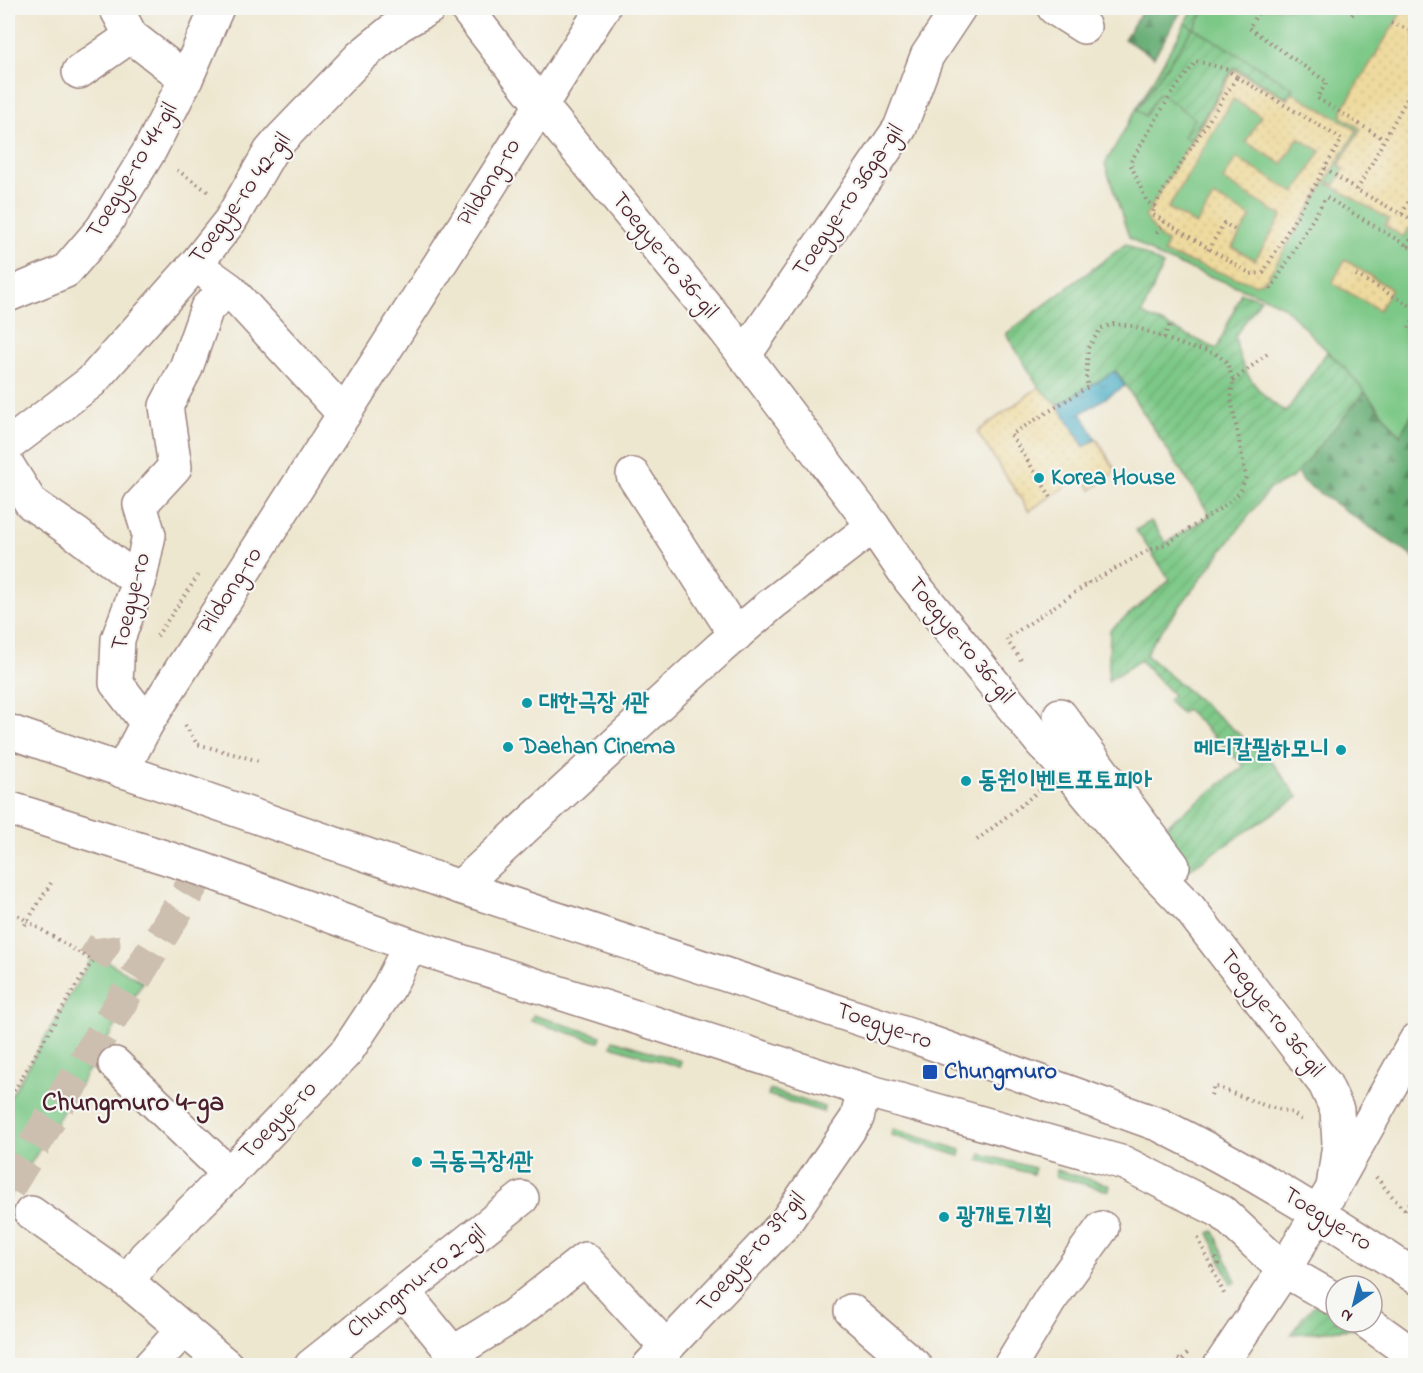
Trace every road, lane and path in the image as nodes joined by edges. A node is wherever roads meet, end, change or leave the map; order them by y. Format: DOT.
graph roads {
  1 [pos="116,8"];
  2 [pos="217,8"];
  3 [pos="429,8"];
  4 [pos="466,8"];
  5 [pos="603,8"];
  6 [pos="958,8"];
  7 [pos="1054,8"];
  8 [pos="1261,8"];
  9 [pos="1357,8"];
  10 [pos="1367,8"];
  11 [pos="1374,12"];
  12 [pos="1352,15"];
  13 [pos="1391,23"];
  14 [pos="1084,27"];
  15 [pos="1416,32"];
  16 [pos="131,36"];
  17 [pos="79,72"];
  18 [pos="1237,77"];
  19 [pos="186,80"];
  20 [pos="1416,82"];
  21 [pos="540,104"];
  22 [pos="1384,139"];
  23 [pos="150,150"];
  24 [pos="1325,168"];
  25 [pos="1416,188"];
  26 [pos="1357,190"];
  27 [pos="1155,207"];
  28 [pos="236,211"];
  29 [pos="1401,214"];
  30 [pos="1164,222"];
  31 [pos="1416,222"];
  32 [pos="1237,231"];
  33 [pos="1157,233"];
  34 [pos="1414,234"];
  35 [pos="1407,246"];
  36 [pos="1208,250"];
  37 [pos="1416,251"];
  38 [pos="195,265"];
  39 [pos="1356,275"];
  40 [pos="229,289"];
  41 [pos="1272,289"];
  42 [pos="8,295"];
  43 [pos="1416,309"];
  44 [pos="1416,316"];
  45 [pos="1170,324"];
  46 [pos="1416,334"];
  47 [pos="1164,338"];
  48 [pos="1267,354"];
  49 [pos="744,356"];
  50 [pos="1233,381"];
  51 [pos="344,414"];
  52 [pos="8,445"];
  53 [pos="8,466"];
  54 [pos="633,475"];
  55 [pos="1050,497"];
  56 [pos="873,526"];
  57 [pos="1086,578"];
  58 [pos="139,582"];
  59 [pos="1089,584"];
  60 [pos="736,635"];
  61 [pos="1026,667"];
  62 [pos="1060,715"];
  63 [pos="147,723"];
  64 [pos="8,732"];
  65 [pos="1066,769"];
  66 [pos="122,771"];
  67 [pos="8,808"];
  68 [pos="976,840"];
  69 [pos="51,883"];
  70 [pos="460,887"];
  71 [pos="8,909"];
  72 [pos="1190,909"];
  73 [pos="26,925"];
  74 [pos="410,945"];
  75 [pos="1416,1040"];
  76 [pos="115,1064"];
  77 [pos="864,1090"];
  78 [pos="1211,1095"];
  79 [pos="8,1101"];
  80 [pos="1266,1106"];
  81 [pos="229,1174"];
  82 [pos="1416,1192"];
  83 [pos="522,1198"];
  84 [pos="1326,1200"];
  85 [pos="1405,1210"];
  86 [pos="32,1213"];
  87 [pos="1102,1228"];
  88 [pos="1196,1233"];
  89 [pos="1215,1255"];
  90 [pos="1212,1267"];
  91 [pos="1284,1270"];
  92 [pos="1416,1276"];
  93 [pos="128,1282"];
  94 [pos="404,1293"];
  95 [pos="1324,1293"];
  96 [pos="1223,1300"];
  97 [pos="851,1311"];
  98 [pos="184,1329"];
  99 [pos="1384,1334"];
  100 [pos="1188,1352"];
  101 [pos="658,1357"];
  102 [pos="1416,1357"];
  103 [pos="1178,1359"];
  104 [pos="150,1365"];
  105 [pos="227,1365"];
  106 [pos="311,1365"];
  107 [pos="915,1365"];
  108 [pos="1010,1365"];
  109 [pos="1220,1365"];
  1 -- 16 [label="street"];
  2 -- 19 [label="street, Toegye-ro 44-gil"];
  3 -- 28 [label="street, Toegye-ro 42-gil"];
  4 -- 21 [label="street"];
  5 -- 21 [label="street, Pildong-ro"];
  6 -- 49 [label="street, Toegye-ro 36ga-gil"];
  7 -- 14 [label="street"];
  8 -- 22 [label="path"];
  9 -- 12 [label="path"];
  10 -- 11 [label="path"];
  13 -- 15 [label="path"];
  16 -- 17 [label="street"];
  16 -- 19 [label="street"];
  18 -- 24 [label="path"];
  18 -- 27 [label="path"];
  18 -- 27 [label="path"];
  19 -- 23 [label="street, Toegye-ro 44-gil"];
  20 -- 22 [label="path"];
  21 -- 49 [label="street, Toegye-ro 36-gil"];
  21 -- 51 [label="street, Pildong-ro"];
  22 -- 26 [label="path"];
  23 -- 28 [label="path"];
  23 -- 42 [label="street, Toegye-ro 44-gil"];
  24 -- 26 [label="path"];
  24 -- 36 [label="path"];
  25 -- 29 [label="path"];
  26 -- 29 [label="path"];
  27 -- 30 [label="path"];
  28 -- 38 [label="street, Toegye-ro 42-gil"];
  29 -- 31 [label="path"];
  30 -- 33 [label="path"];
  30 -- 36 [label="path"];
  32 -- 36 [label="path"];
  34 -- 35 [label="path"];
  35 -- 37 [label="path"];
  35 -- 41 [label="path"];
  38 -- 40 [label="street"];
  38 -- 52 [label="street, Toegye-ro 42-gil"];
  39 -- 43 [label="path"];
  40 -- 51 [label="street"];
  40 -- 58 [label="street, Toegye-ro"];
  44 -- 46 [label="path"];
  45 -- 47 [label="path"];
  47 -- 50 [label="path"];
  47 -- 55 [label="path"];
  48 -- 50 [label="path"];
  49 -- 56 [label="street, Toegye-ro 36-gil"];
  50 -- 59 [label="path"];
  51 -- 63 [label="street, Pildong-ro"];
  53 -- 58 [label="street"];
  54 -- 60 [label="street"];
  56 -- 60 [label="street"];
  56 -- 65 [label="street, Toegye-ro 36-gil"];
  57 -- 59 [label="path"];
  58 -- 63 [label="street, Toegye-ro"];
  59 -- 61 [label="path"];
  60 -- 70 [label="street"];
  62 -- 72 [label="street"];
  63 -- 66 [label="street, Pildong-ro"];
  64 -- 66 [label="street, Toegye-ro"];
  65 -- 68 [label="path"];
  65 -- 72 [label="street, Toegye-ro 36-gil"];
  66 -- 70 [label="street, Toegye-ro"];
  67 -- 74 [label="street"];
  69 -- 73 [label="path"];
  70 -- 84 [label="street, Toegye-ro"];
  71 -- 79 [label="path, bridge"];
  72 -- 84 [label="street, Toegye-ro 36-gil"];
  74 -- 77 [label="street"];
  74 -- 81 [label="street, Toegye-ro"];
  75 -- 84 [label="street"];
  76 -- 81 [label="street"];
  77 -- 91 [label="street"];
  77 -- 101 [label="street, Toegye-ro 39-gil"];
  78 -- 80 [label="path"];
  81 -- 93 [label="street, Toegye-ro"];
  82 -- 85 [label="path"];
  83 -- 94 [label="street, Chungmu-ro 2-gil"];
  84 -- 91 [label="street"];
  84 -- 92 [label="street, Toegye-ro"];
  86 -- 93 [label="street"];
  87 -- 108 [label="street"];
  88 -- 90 [label="path"];
  89 -- 90 [label="path"];
  90 -- 96 [label="path"];
  91 -- 95 [label="street"];
  91 -- 109 [label="street"];
  93 -- 98 [label="street"];
  94 -- 101 [label="street, Toegye-ro 39-gil"];
  94 -- 106 [label="street, Chungmu-ro 2-gil"];
  97 -- 107 [label="street"];
  98 -- 104 [label="street"];
  98 -- 105 [label="street"];
  99 -- 102 [label="street"];
  100 -- 103 [label="path"];
}
